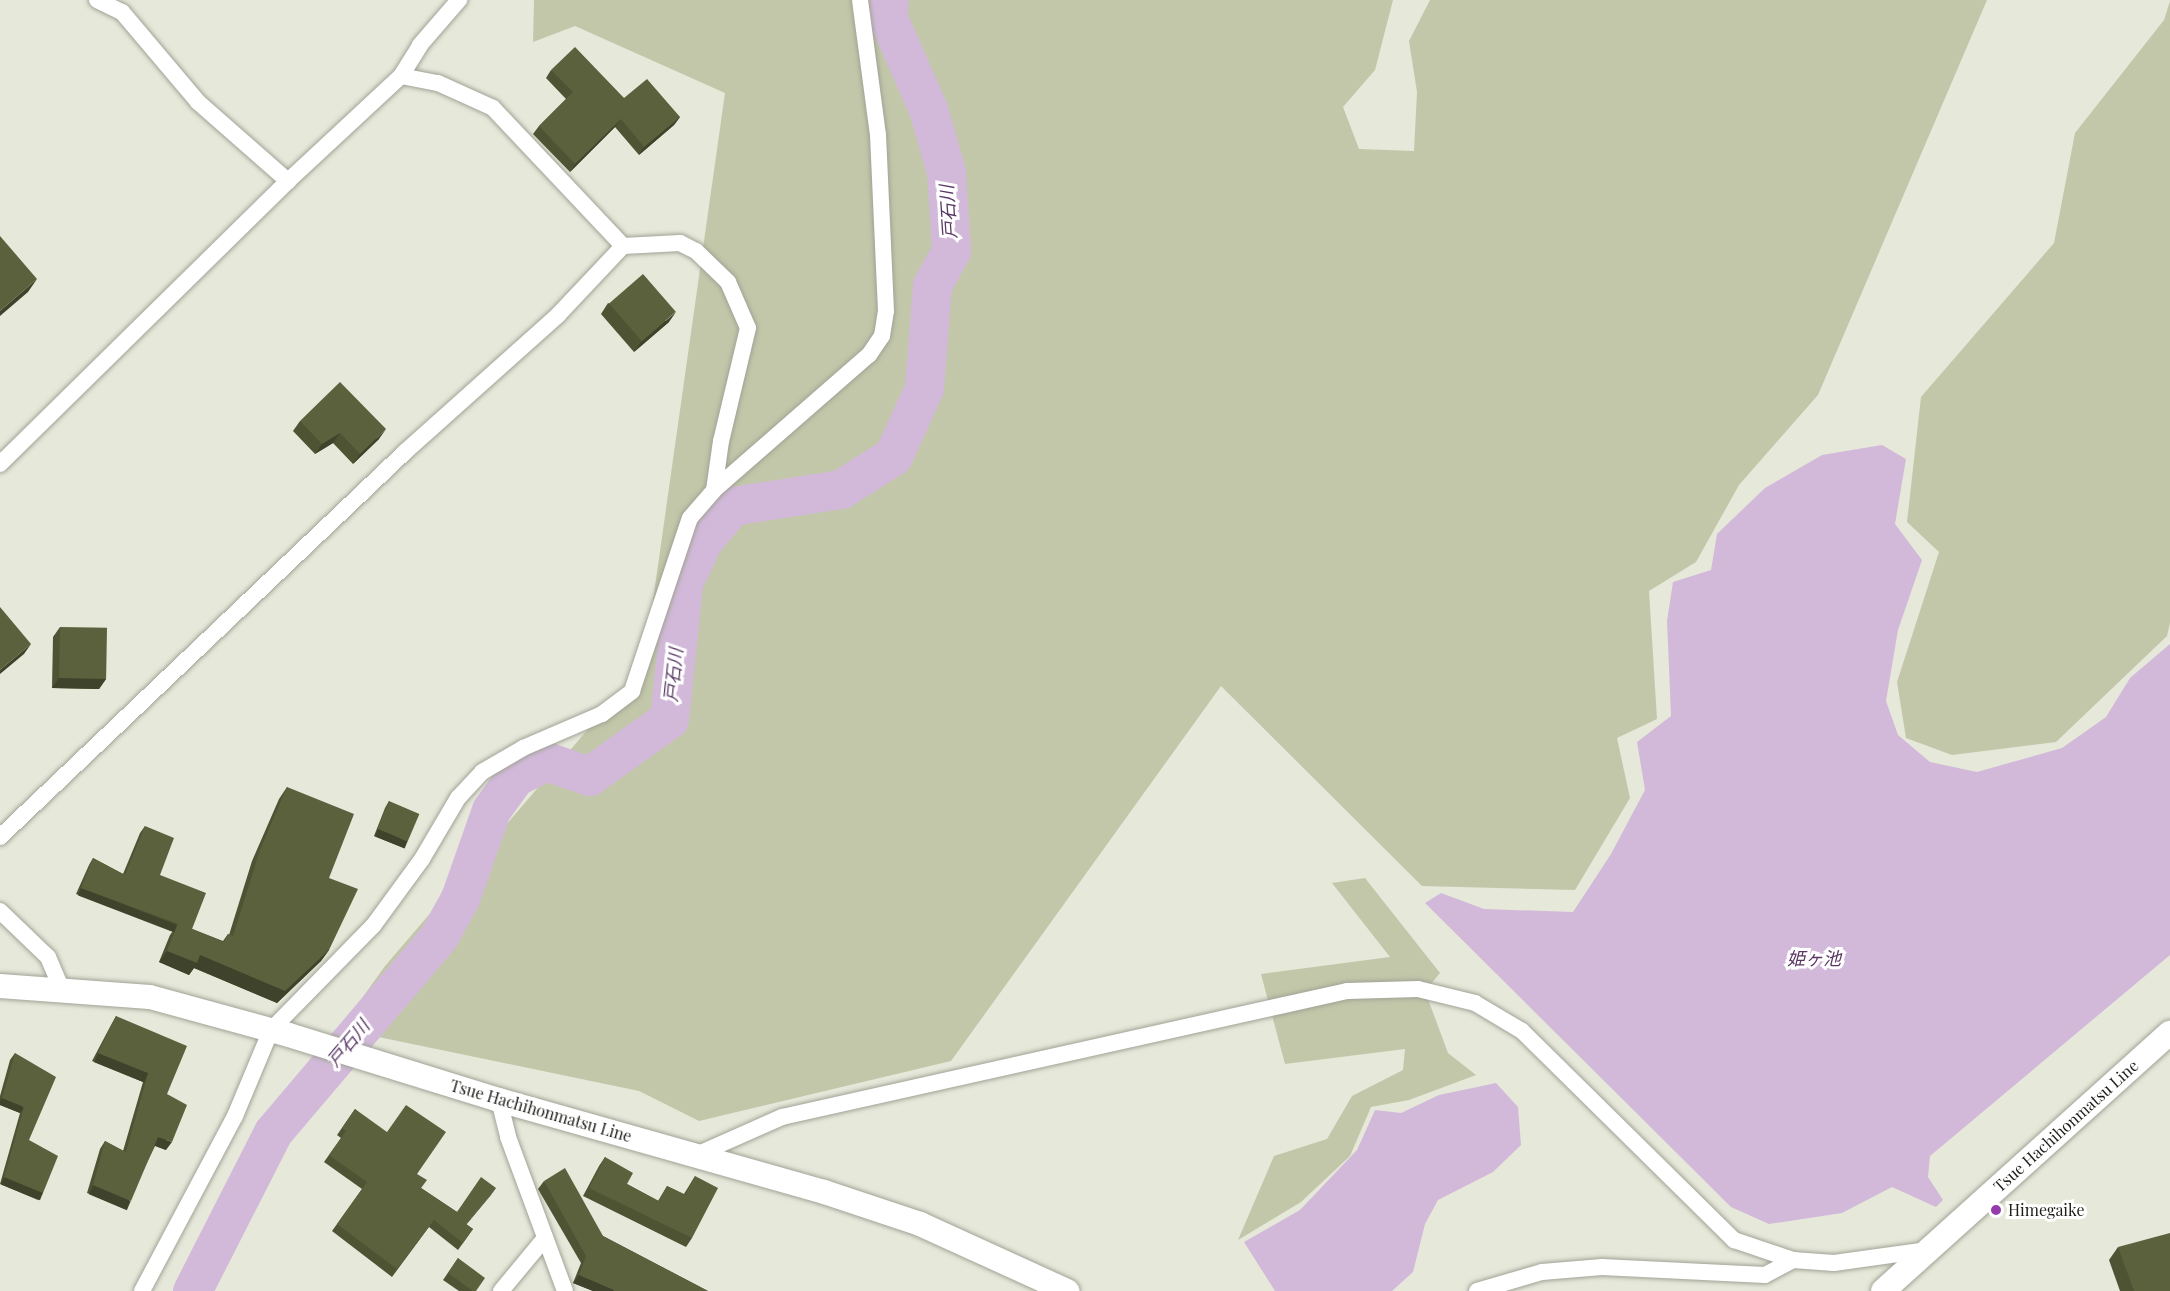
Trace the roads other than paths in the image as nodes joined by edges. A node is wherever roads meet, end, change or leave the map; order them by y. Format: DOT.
graph roads {
  1 [pos="97,0"];
  2 [pos="459,0"];
  3 [pos="860,0"];
  4 [pos="401,76"];
  5 [pos="288,181"];
  6 [pos="623,246"];
  7 [pos="0,464"];
  8 [pos="714,490"];
  9 [pos="0,837"];
  10 [pos="0,911"];
  11 [pos="0,986"];
  12 [pos="62,990"];
  13 [pos="280,1033"];
  14 [pos="2170,1033"];
  15 [pos="499,1100"];
  16 [pos="694,1156"];
  17 [pos="544,1238"];
  18 [pos="1929,1250"];
  19 [pos="1793,1260"];
  20 [pos="1891,1288"];
  21 [pos="142,1291"];
  22 [pos="501,1291"];
  23 [pos="565,1291"];
  24 [pos="1067,1291"];
  25 [pos="1477,1291"];
  1 -- 5 [label="street"];
  2 -- 4 [label="street"];
  3 -- 8 [label="street"];
  4 -- 5 [label="street"];
  4 -- 6 [label="street"];
  5 -- 7 [label="street"];
  6 -- 8 [label="street"];
  6 -- 9 [label="street"];
  8 -- 13 [label="street"];
  10 -- 12 [label="street"];
  11 -- 12 [label="main road, Tsue Hachihonmatsu Line"];
  12 -- 13 [label="main road, Tsue Hachihonmatsu Line"];
  13 -- 15 [label="main road, Tsue Hachihonmatsu Line"];
  13 -- 21 [label="street"];
  14 -- 18 [label="main road, Tsue Hachihonmatsu Line"];
  15 -- 16 [label="main road, Tsue Hachihonmatsu Line"];
  15 -- 17 [label="street"];
  16 -- 19 [label="street"];
  16 -- 24 [label="main road, Tsue Hachihonmatsu Line"];
  17 -- 22 [label="street"];
  17 -- 23 [label="street"];
  18 -- 19 [label="street"];
  18 -- 20 [label="main road, Tsue Hachihonmatsu Line"];
  19 -- 25 [label="street"];
}
